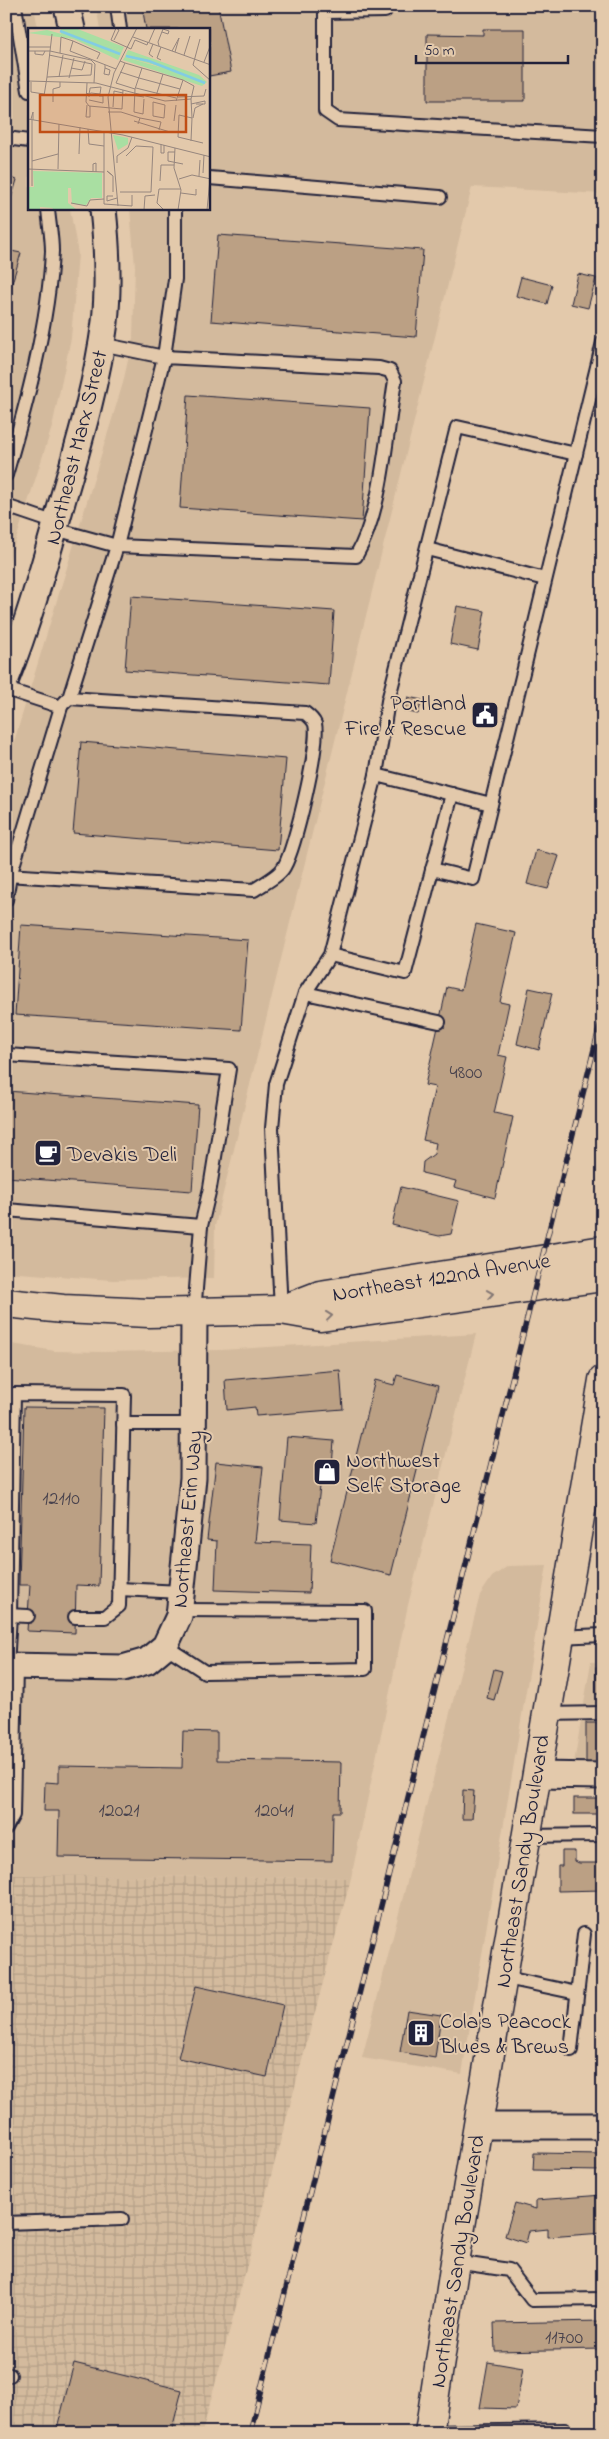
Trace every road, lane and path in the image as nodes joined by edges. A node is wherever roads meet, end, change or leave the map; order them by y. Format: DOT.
graph roads {
  1 [pos="15,6"];
  2 [pos="67,6"];
  3 [pos="117,6"];
  4 [pos="385,6"];
  5 [pos="72,28"];
  6 [pos="120,28"];
  7 [pos="28,85"];
  8 [pos="603,136"];
  9 [pos="6,138"];
  10 [pos="28,142"];
  11 [pos="210,178"];
  12 [pos="440,197"];
  13 [pos="48,210"];
  14 [pos="103,210"];
  15 [pos="175,210"];
  16 [pos="603,342"];
  17 [pos="101,344"];
  18 [pos="164,357"];
  19 [pos="576,454"];
  20 [pos="6,475"];
  21 [pos="6,506"];
  22 [pos="55,526"];
  23 [pos="117,546"];
  24 [pos="426,549"];
  25 [pos="545,579"];
  26 [pos="6,679"];
  27 [pos="6,689"];
  28 [pos="65,702"];
  29 [pos="376,775"];
  30 [pos="452,794"];
  31 [pos="491,804"];
  32 [pos="432,869"];
  33 [pos="8,876"];
  34 [pos="6,900"];
  35 [pos="330,955"];
  36 [pos="305,993"];
  37 [pos="439,1022"];
  38 [pos="6,1055"];
  39 [pos="6,1210"];
  40 [pos="202,1226"];
  41 [pos="603,1250"];
  42 [pos="603,1278"];
  43 [pos="6,1303"];
  44 [pos="281,1310"];
  45 [pos="194,1314"];
  46 [pos="603,1380"];
  47 [pos="123,1424"];
  48 [pos="194,1424"];
  49 [pos="119,1589"];
  50 [pos="181,1601"];
  51 [pos="8,1615"];
  52 [pos="28,1616"];
  53 [pos="75,1617"];
  54 [pos="603,1635"];
  55 [pos="558,1636"];
  56 [pos="165,1646"];
  57 [pos="10,1666"];
  58 [pos="603,1713"];
  59 [pos="546,1714"];
  60 [pos="11,1724"];
  61 [pos="536,1775"];
  62 [pos="603,1776"];
  63 [pos="6,1828"];
  64 [pos="603,1835"];
  65 [pos="525,1836"];
  66 [pos="584,1934"];
  67 [pos="502,1977"];
  68 [pos="577,1993"];
  69 [pos="571,2050"];
  70 [pos="478,2126"];
  71 [pos="603,2126"];
  72 [pos="122,2219"];
  73 [pos="6,2223"];
  74 [pos="455,2262"];
  75 [pos="603,2299"];
  76 [pos="565,2430"];
  77 [pos="429,2433"];
  1 -- 7 [label="lane"];
  2 -- 5 [label="street"];
  3 -- 6 [label="lane"];
  4 -- 8 [label="lane"];
  9 -- 10 [label="lane"];
  11 -- 12 [label="lane"];
  13 -- 20 [label="lane"];
  14 -- 17 [label="street, Northeast Marx Street"];
  15 -- 18 [label="lane"];
  16 -- 19 [label="lane"];
  17 -- 18 [label="lane"];
  17 -- 22 [label="street, Northeast Marx Street"];
  18 -- 23 [label="lane"];
  18 -- 23 [label="lane"];
  19 -- 24 [label="lane"];
  19 -- 25 [label="lane"];
  21 -- 22 [label="lane"];
  22 -- 23 [label="lane"];
  22 -- 26 [label="street, Northeast Marx Street"];
  23 -- 28 [label="lane"];
  24 -- 25 [label="lane"];
  24 -- 29 [label="lane"];
  25 -- 31 [label="lane"];
  27 -- 28 [label="lane"];
  28 -- 33 [label="lane"];
  28 -- 33 [label="lane"];
  29 -- 30 [label="lane"];
  29 -- 35 [label="lane"];
  30 -- 31 [label="lane"];
  30 -- 32 [label="lane"];
  31 -- 32 [label="lane"];
  32 -- 35 [label="lane"];
  33 -- 34 [label="lane"];
  35 -- 36 [label="lane"];
  36 -- 37 [label="lane"];
  36 -- 44 [label="lane"];
  38 -- 40 [label="lane"];
  39 -- 40 [label="lane"];
  40 -- 45 [label="lane"];
  41 -- 44 [label="main road, Northeast 122nd Avenue"];
  44 -- 42 [label="main road, Northeast 122nd Avenue, one-way"];
  43 -- 45 [label="main road, Northeast 122nd Avenue"];
  44 -- 45 [label="main road, Northeast 122nd Avenue"];
  45 -- 48 [label="street, Northeast Erin Way"];
  46 -- 55 [label="main road, Northeast Sandy Boulevard"];
  47 -- 48 [label="lane"];
  47 -- 49 [label="lane"];
  47 -- 51 [label="lane"];
  48 -- 50 [label="street, Northeast Erin Way"];
  49 -- 50 [label="lane"];
  49 -- 53 [label="lane"];
  50 -- 56 [label="street, Northeast Erin Way"];
  50 -- 56 [label="lane"];
  51 -- 52 [label="lane"];
  51 -- 57 [label="lane"];
  54 -- 55 [label="lane"];
  55 -- 59 [label="main road, Northeast Sandy Boulevard"];
  56 -- 57 [label="street, Northeast Erin Way"];
  57 -- 60 [label="lane"];
  58 -- 59 [label="lane"];
  59 -- 61 [label="main road, Northeast Sandy Boulevard"];
  60 -- 63 [label="lane"];
  61 -- 62 [label="street"];
  61 -- 65 [label="main road, Northeast Sandy Boulevard"];
  64 -- 65 [label="lane"];
  65 -- 67 [label="main road, Northeast Sandy Boulevard"];
  66 -- 68 [label="lane"];
  67 -- 68 [label="lane"];
  67 -- 70 [label="main road, Northeast Sandy Boulevard"];
  68 -- 69 [label="lane"];
  70 -- 71 [label="street"];
  70 -- 74 [label="main road, Northeast Sandy Boulevard"];
  72 -- 73 [label="lane"];
  74 -- 75 [label="lane"];
  74 -- 77 [label="main road, Northeast Sandy Boulevard"];
  76 -- 77 [label="lane"];
}
